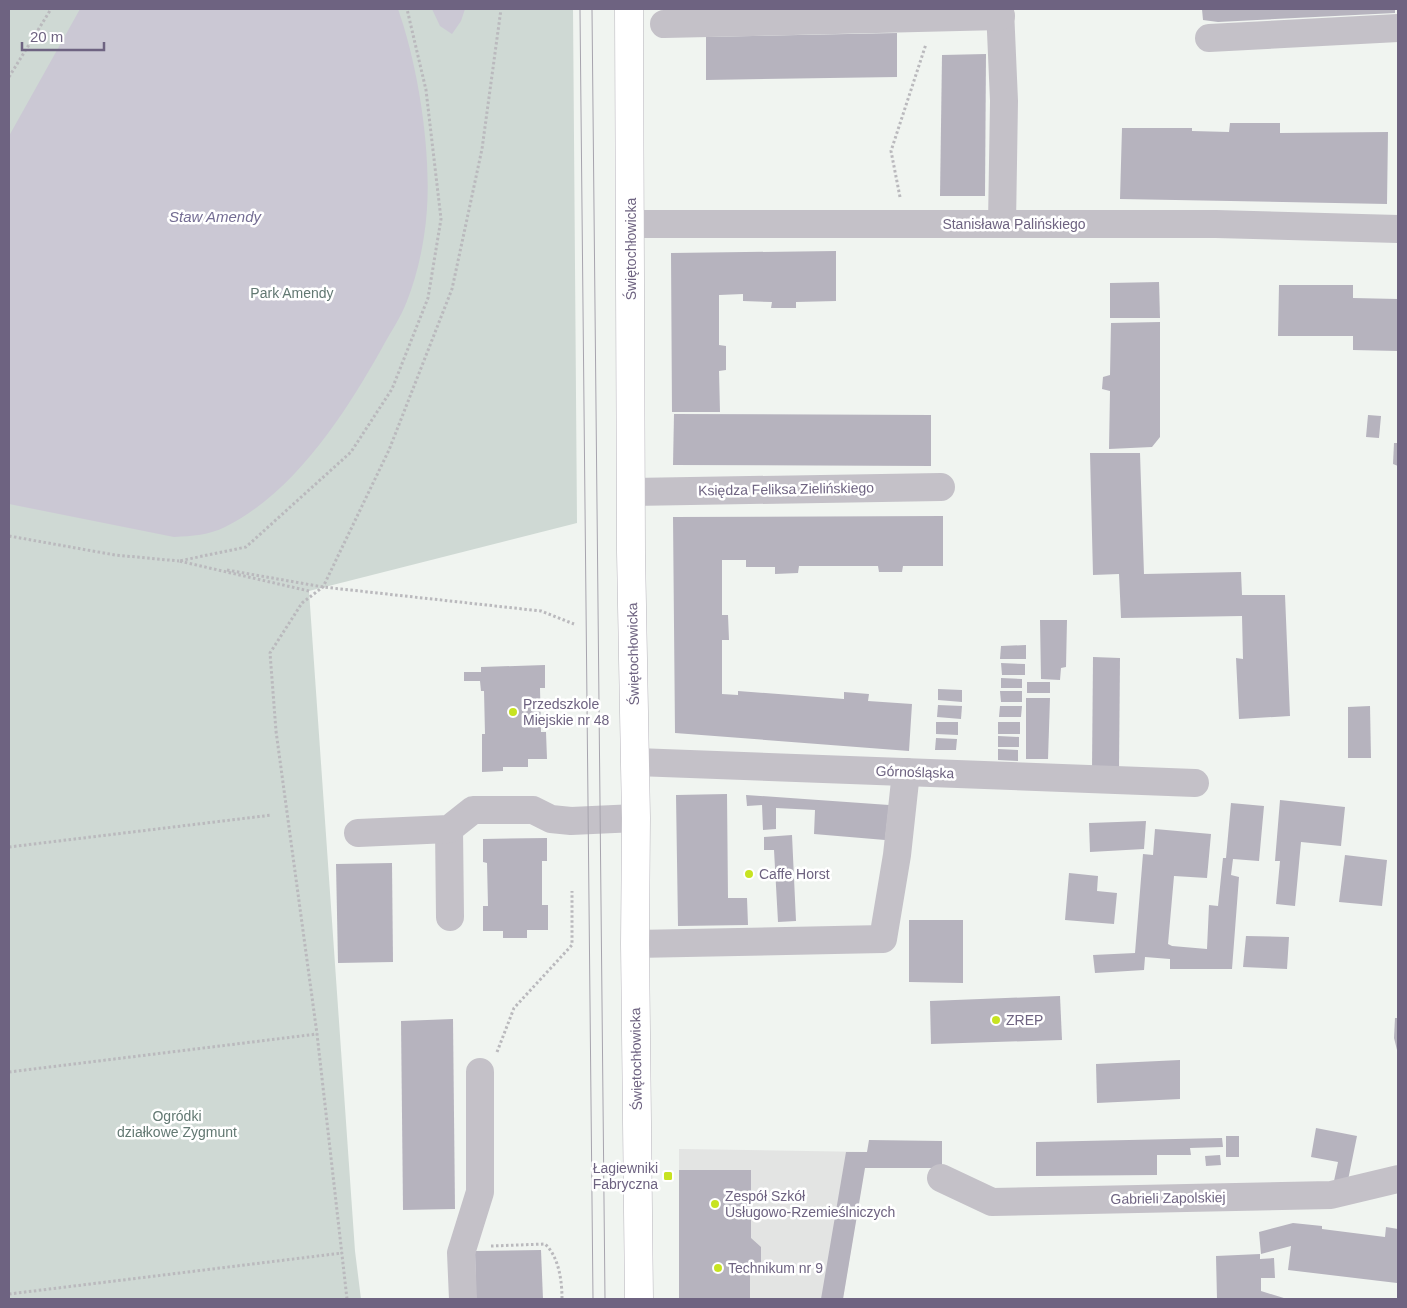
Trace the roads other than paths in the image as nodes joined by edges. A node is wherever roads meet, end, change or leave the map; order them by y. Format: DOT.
graph roads {
  1 [pos="630,9"];
  2 [pos="1001,12"];
  3 [pos="738,16"];
  4 [pos="664,24"];
  5 [pos="1398,28"];
  6 [pos="1209,38"];
  7 [pos="631,224"];
  8 [pos="1002,224"];
  9 [pos="1398,229"];
  10 [pos="941,487"];
  11 [pos="632,492"];
  12 [pos="636,762"];
  13 [pos="906,772"];
  14 [pos="1195,782"];
  15 [pos="636,818"];
  16 [pos="449,829"];
  17 [pos="358,833"];
  18 [pos="450,917"];
  19 [pos="635,944"];
  20 [pos="480,1072"];
  21 [pos="941,1178"];
  22 [pos="1398,1179"];
  23 [pos="463,1299"];
  24 [pos="639,1299"];
  1 -- 7 [label="main road, Świętochłowicka"];
  2 -- 3 [label="street"];
  2 -- 8 [label="street"];
  3 -- 4 [label="street"];
  5 -- 6 [label="street"];
  7 -- 8 [label="street, Stanisława Palińskiego"];
  7 -- 11 [label="main road, Świętochłowicka"];
  8 -- 9 [label="street, Stanisława Palińskiego"];
  10 -- 11 [label="street, Księdza Feliksa Zielińskiego"];
  11 -- 12 [label="main road, Świętochłowicka"];
  12 -- 13 [label="street, Górnośląska"];
  12 -- 15 [label="main road, Świętochłowicka"];
  13 -- 14 [label="street, Górnośląska"];
  13 -- 19 [label="street"];
  15 -- 16 [label="street"];
  15 -- 19 [label="main road, Świętochłowicka"];
  16 -- 17 [label="street"];
  16 -- 18 [label="street"];
  19 -- 24 [label="main road, Świętochłowicka"];
  20 -- 23 [label="street"];
  21 -- 22 [label="street, Gabrieli Zapolskiej"];
}
